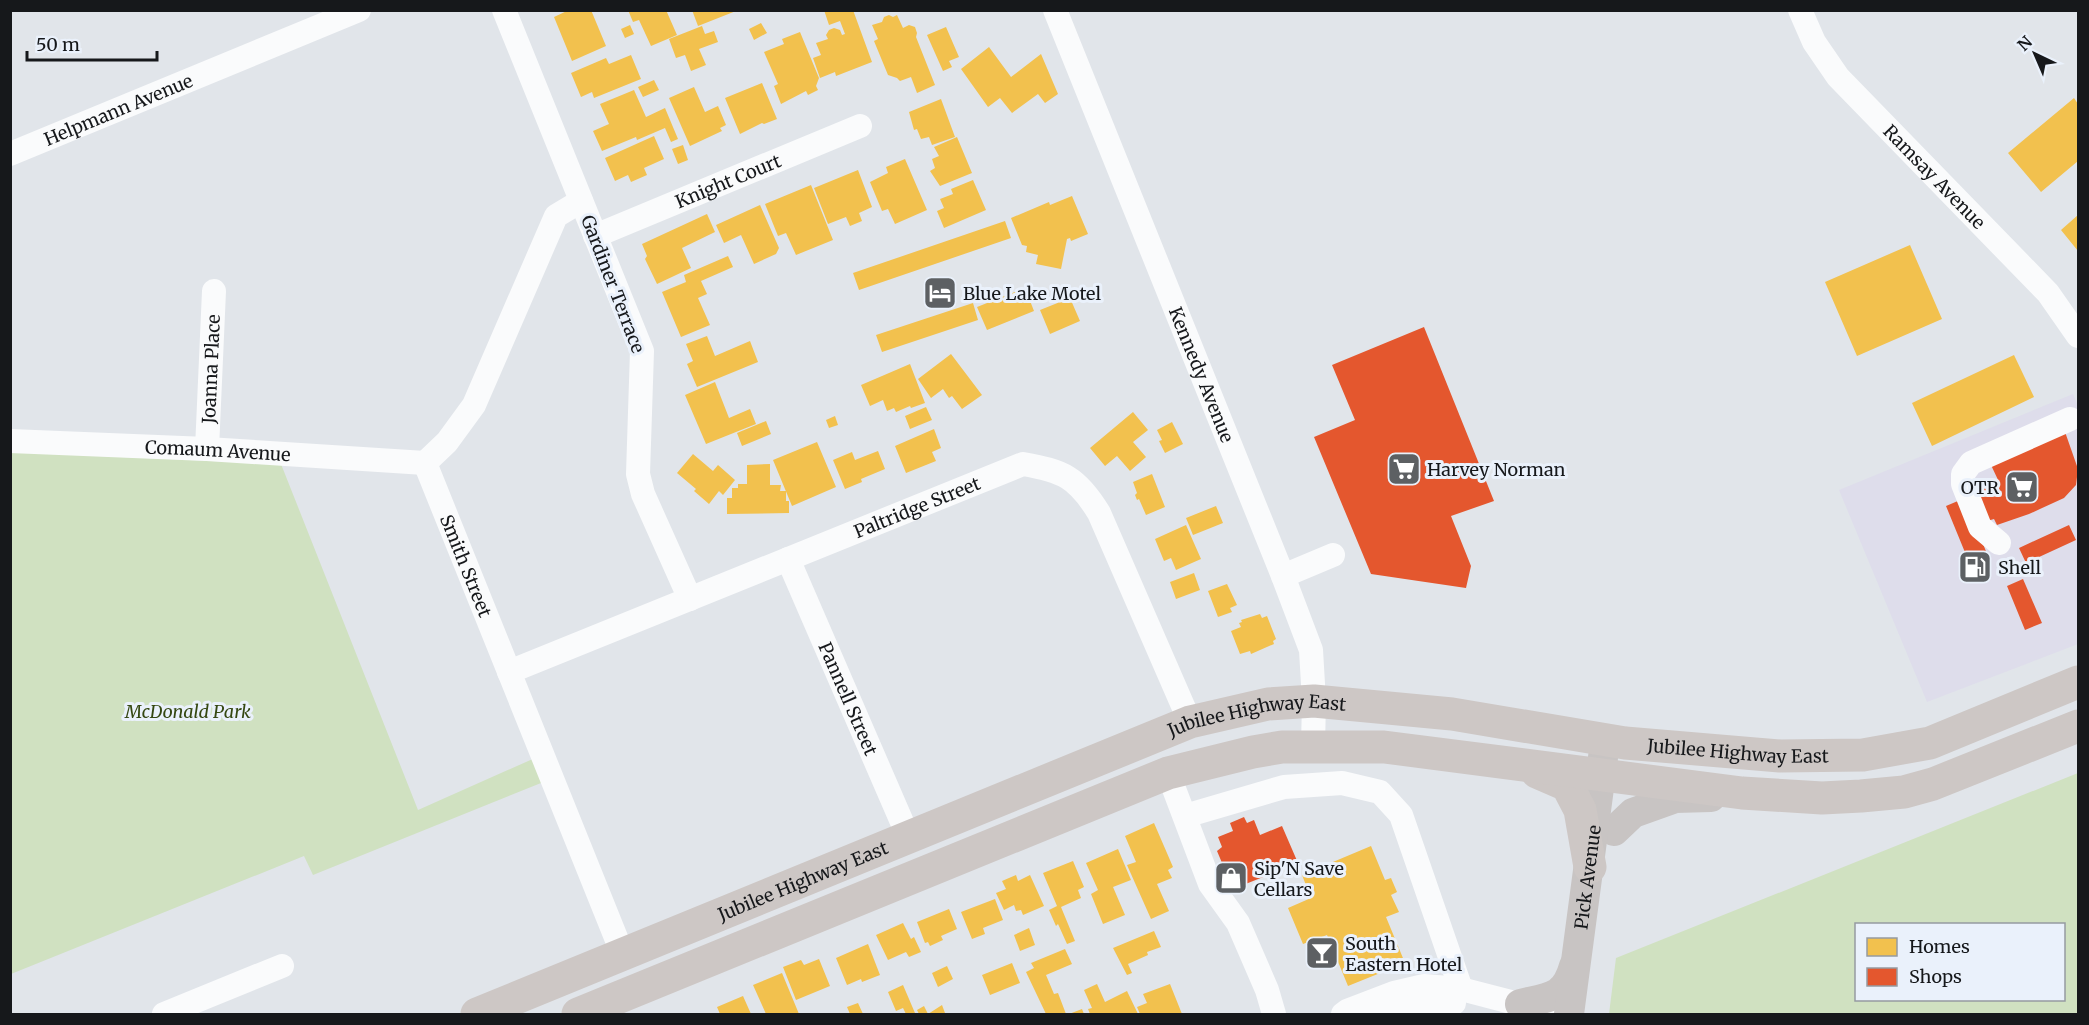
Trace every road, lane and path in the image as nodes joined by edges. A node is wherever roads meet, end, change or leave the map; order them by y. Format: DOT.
graph roads {
  1 [pos="359,10"];
  2 [pos="504,10"];
  3 [pos="1055,10"];
  4 [pos="1800,10"];
  5 [pos="860,126"];
  6 [pos="10,154"];
  7 [pos="581,201"];
  8 [pos="595,236"];
  9 [pos="214,291"];
  10 [pos="2078,335"];
  11 [pos="2070,419"];
  12 [pos="10,441"];
  13 [pos="207,449"];
  14 [pos="425,463"];
  15 [pos="1998,543"];
  16 [pos="1333,555"];
  17 [pos="788,560"];
  18 [pos="1283,576"];
  19 [pos="690,599"];
  20 [pos="509,672"];
  21 [pos="2079,682"];
  22 [pos="1314,701"];
  23 [pos="1190,722"];
  24 [pos="2079,726"];
  25 [pos="1615,742"];
  26 [pos="1313,746"];
  27 [pos="1518,765"];
  28 [pos="1168,773"];
  29 [pos="1611,777"];
  30 [pos="1733,791"];
  31 [pos="1185,816"];
  32 [pos="1614,831"];
  33 [pos="908,836"];
  34 [pos="1590,867"];
  35 [pos="774,892"];
  36 [pos="789,928"];
  37 [pos="623,955"];
  38 [pos="1576,960"];
  39 [pos="282,966"];
  40 [pos="1461,989"];
  41 [pos="1510,1009"];
  42 [pos="495,1011"];
  43 [pos="164,1014"];
  44 [pos="578,1014"];
  45 [pos="1274,1014"];
  46 [pos="1343,1014"];
  47 [pos="1387,1014"];
  48 [pos="1557,1014"];
  49 [pos="1569,1014"];
  50 [pos="1589,1014"];
  1 -- 6 [label="street, Helpmann Avenue"];
  2 -- 7 [label="street, Gardiner Terrace"];
  3 -- 18 [label="street, Kennedy Avenue"];
  4 -- 10 [label="street, Ramsay Avenue"];
  5 -- 8 [label="street, Knight Court"];
  7 -- 8 [label="street, Gardiner Terrace"];
  7 -- 14 [label="street"];
  8 -- 19 [label="street, Gardiner Terrace"];
  9 -- 13 [label="street, Joanna Place"];
  11 -- 15 [label="street"];
  12 -- 13 [label="street, Comaum Avenue"];
  13 -- 14 [label="street, Comaum Avenue"];
  14 -- 20 [label="street, Smith Street"];
  16 -- 18 [label="street"];
  17 -- 19 [label="street, Paltridge Street"];
  17 -- 23 [label="street, Paltridge Street"];
  17 -- 33 [label="street, Pannell Street"];
  18 -- 22 [label="street, Kennedy Avenue"];
  19 -- 20 [label="street, Paltridge Street"];
  20 -- 37 [label="street, Smith Street"];
  21 -- 25 [label="highway, Jubilee Highway East"];
  22 -- 23 [label="highway, Jubilee Highway East"];
  22 -- 25 [label="highway, Jubilee Highway East"];
  22 -- 26 [label="street, Kennedy Avenue"];
  23 -- 33 [label="highway, Jubilee Highway East"];
  24 -- 30 [label="highway, Jubilee Highway East"];
  25 -- 29 [label="main road, Pick Avenue"];
  26 -- 27 [label="highway, Jubilee Highway East"];
  26 -- 28 [label="highway, Jubilee Highway East"];
  27 -- 29 [label="highway, Jubilee Highway East"];
  27 -- 34 [label="highway"];
  28 -- 31 [label="street"];
  28 -- 36 [label="highway, Jubilee Highway East"];
  29 -- 30 [label="highway, Jubilee Highway East"];
  29 -- 32 [label="main road, Pick Avenue"];
  29 -- 34 [label="main road, Pick Avenue"];
  30 -- 32 [label="main road"];
  31 -- 40 [label="street"];
  31 -- 45 [label="street"];
  32 -- 50 [label="main road, Pick Avenue"];
  33 -- 35 [label="highway, Jubilee Highway East"];
  34 -- 38 [label="main road, Pick Avenue"];
  35 -- 36 [label="highway"];
  35 -- 37 [label="highway, Jubilee Highway East"];
  36 -- 44 [label="highway, Jubilee Highway East"];
  37 -- 42 [label="highway, Jubilee Highway East"];
  38 -- 41 [label="main road"];
  38 -- 49 [label="main road, Pick Avenue"];
  39 -- 43 [label="street"];
  40 -- 41 [label="street"];
  40 -- 46 [label="street"];
  41 -- 47 [label="street"];
  41 -- 48 [label="street"];
}
